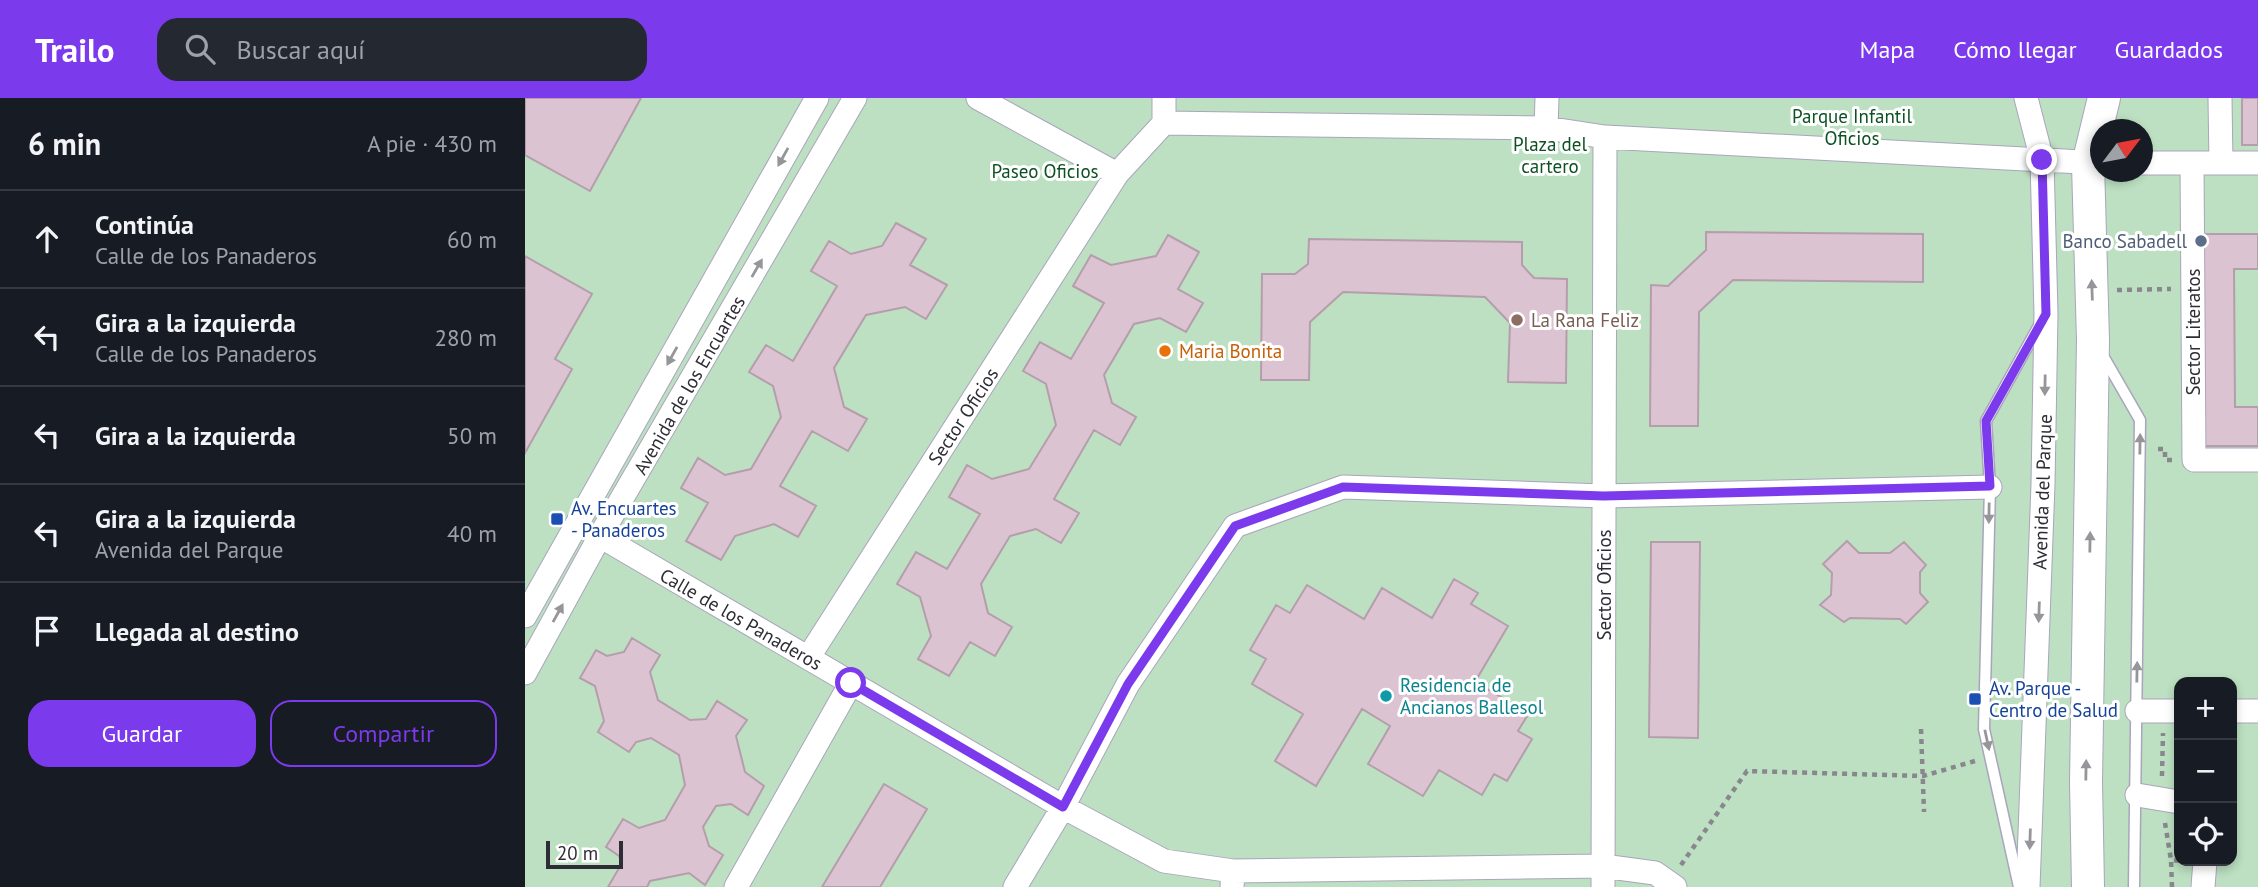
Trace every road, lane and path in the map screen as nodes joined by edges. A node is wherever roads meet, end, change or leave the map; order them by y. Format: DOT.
graph roads {
  1 [pos="817,98"];
  2 [pos="855,98"];
  3 [pos="978,98"];
  4 [pos="1164,98"];
  5 [pos="1547,98"];
  6 [pos="2026,98"];
  7 [pos="2104,98"];
  8 [pos="2220,98"];
  9 [pos="2101,119"];
  10 [pos="1164,122"];
  11 [pos="1546,128"];
  12 [pos="1605,137"];
  13 [pos="2042,160"];
  14 [pos="2090,163"];
  15 [pos="2153,163"];
  16 [pos="2192,163"];
  17 [pos="2221,163"];
  18 [pos="2258,163"];
  19 [pos="1117,174"];
  20 [pos="2094,182"];
  21 [pos="2193,289"];
  22 [pos="2092,290"];
  23 [pos="2046,314"];
  24 [pos="2093,340"];
  25 [pos="2140,449"];
  26 [pos="2194,460"];
  27 [pos="2258,460"];
  28 [pos="1990,486"];
  29 [pos="1604,496"];
  30 [pos="600,536"];
  31 [pos="525,617"];
  32 [pos="808,658"];
  33 [pos="525,673"];
  34 [pos="851,683"];
  35 [pos="2137,711"];
  36 [pos="2174,711"];
  37 [pos="2237,711"];
  38 [pos="2258,711"];
  39 [pos="1921,729"];
  40 [pos="1990,757"];
  41 [pos="1923,776"];
  42 [pos="2137,795"];
  43 [pos="2174,801"];
  44 [pos="1063,807"];
  45 [pos="1924,812"];
  46 [pos="2205,866"];
  47 [pos="1603,876"];
  48 [pos="1232,879"];
  49 [pos="1672,885"];
  50 [pos="736,887"];
  51 [pos="1015,887"];
  52 [pos="2019,887"];
  53 [pos="2028,887"];
  54 [pos="2088,887"];
  55 [pos="2134,887"];
  56 [pos="2203,887"];
  1 -- 31 [label="street, Avenida de los Encuartes, one-way"];
  30 -- 2 [label="street, Avenida de los Encuartes, one-way"];
  3 -- 19 [label="street"];
  4 -- 10 [label="street"];
  5 -- 11 [label="street"];
  6 -- 13 [label="street, Avenida del Parque"];
  7 -- 9 [label="street"];
  8 -- 17 [label="street"];
  10 -- 11 [label="street"];
  10 -- 19 [label="street, Sector Oficios"];
  11 -- 12 [label="street"];
  12 -- 13 [label="street"];
  12 -- 29 [label="street, Sector Oficios"];
  13 -- 14 [label="street"];
  13 -- 23 [label="street, Avenida del Parque"];
  15 -- 16 [label="street"];
  16 -- 17 [label="street"];
  16 -- 21 [label="street, Sector Literatos"];
  17 -- 18 [label="street"];
  19 -- 32 [label="street, Sector Oficios"];
  20 -- 22 [label="street"];
  21 -- 22 [label="path"];
  21 -- 26 [label="street, Sector Literatos"];
  24 -- 22 [label="street, one-way"];
  23 -- 28 [label="lane"];
  23 -- 53 [label="street, Avenida del Parque, one-way"];
  25 -- 24 [label="lane, one-way"];
  54 -- 24 [label="street, one-way"];
  25 -- 26 [label="path"];
  35 -- 25 [label="lane, one-way"];
  26 -- 27 [label="street"];
  28 -- 29 [label="street"];
  28 -- 40 [label="lane, one-way"];
  29 -- 44 [label="street"];
  29 -- 47 [label="street, Sector Oficios"];
  30 -- 32 [label="street, Calle de los Panaderos"];
  33 -- 30 [label="street, Avenida de los Encuartes, one-way"];
  32 -- 34 [label="street, Calle de los Panaderos"];
  34 -- 44 [label="street, Calle de los Panaderos"];
  34 -- 50 [label="street"];
  35 -- 36 [label="street"];
  35 -- 42 [label="lane"];
  37 -- 38 [label="street"];
  39 -- 41 [label="path"];
  40 -- 41 [label="path"];
  40 -- 52 [label="lane"];
  41 -- 45 [label="path"];
  41 -- 49 [label="path"];
  42 -- 43 [label="street"];
  42 -- 55 [label="lane"];
  44 -- 48 [label="street"];
  44 -- 51 [label="street"];
  46 -- 56 [label="street"];
  47 -- 48 [label="street"];
  47 -- 49 [label="street"];
}
